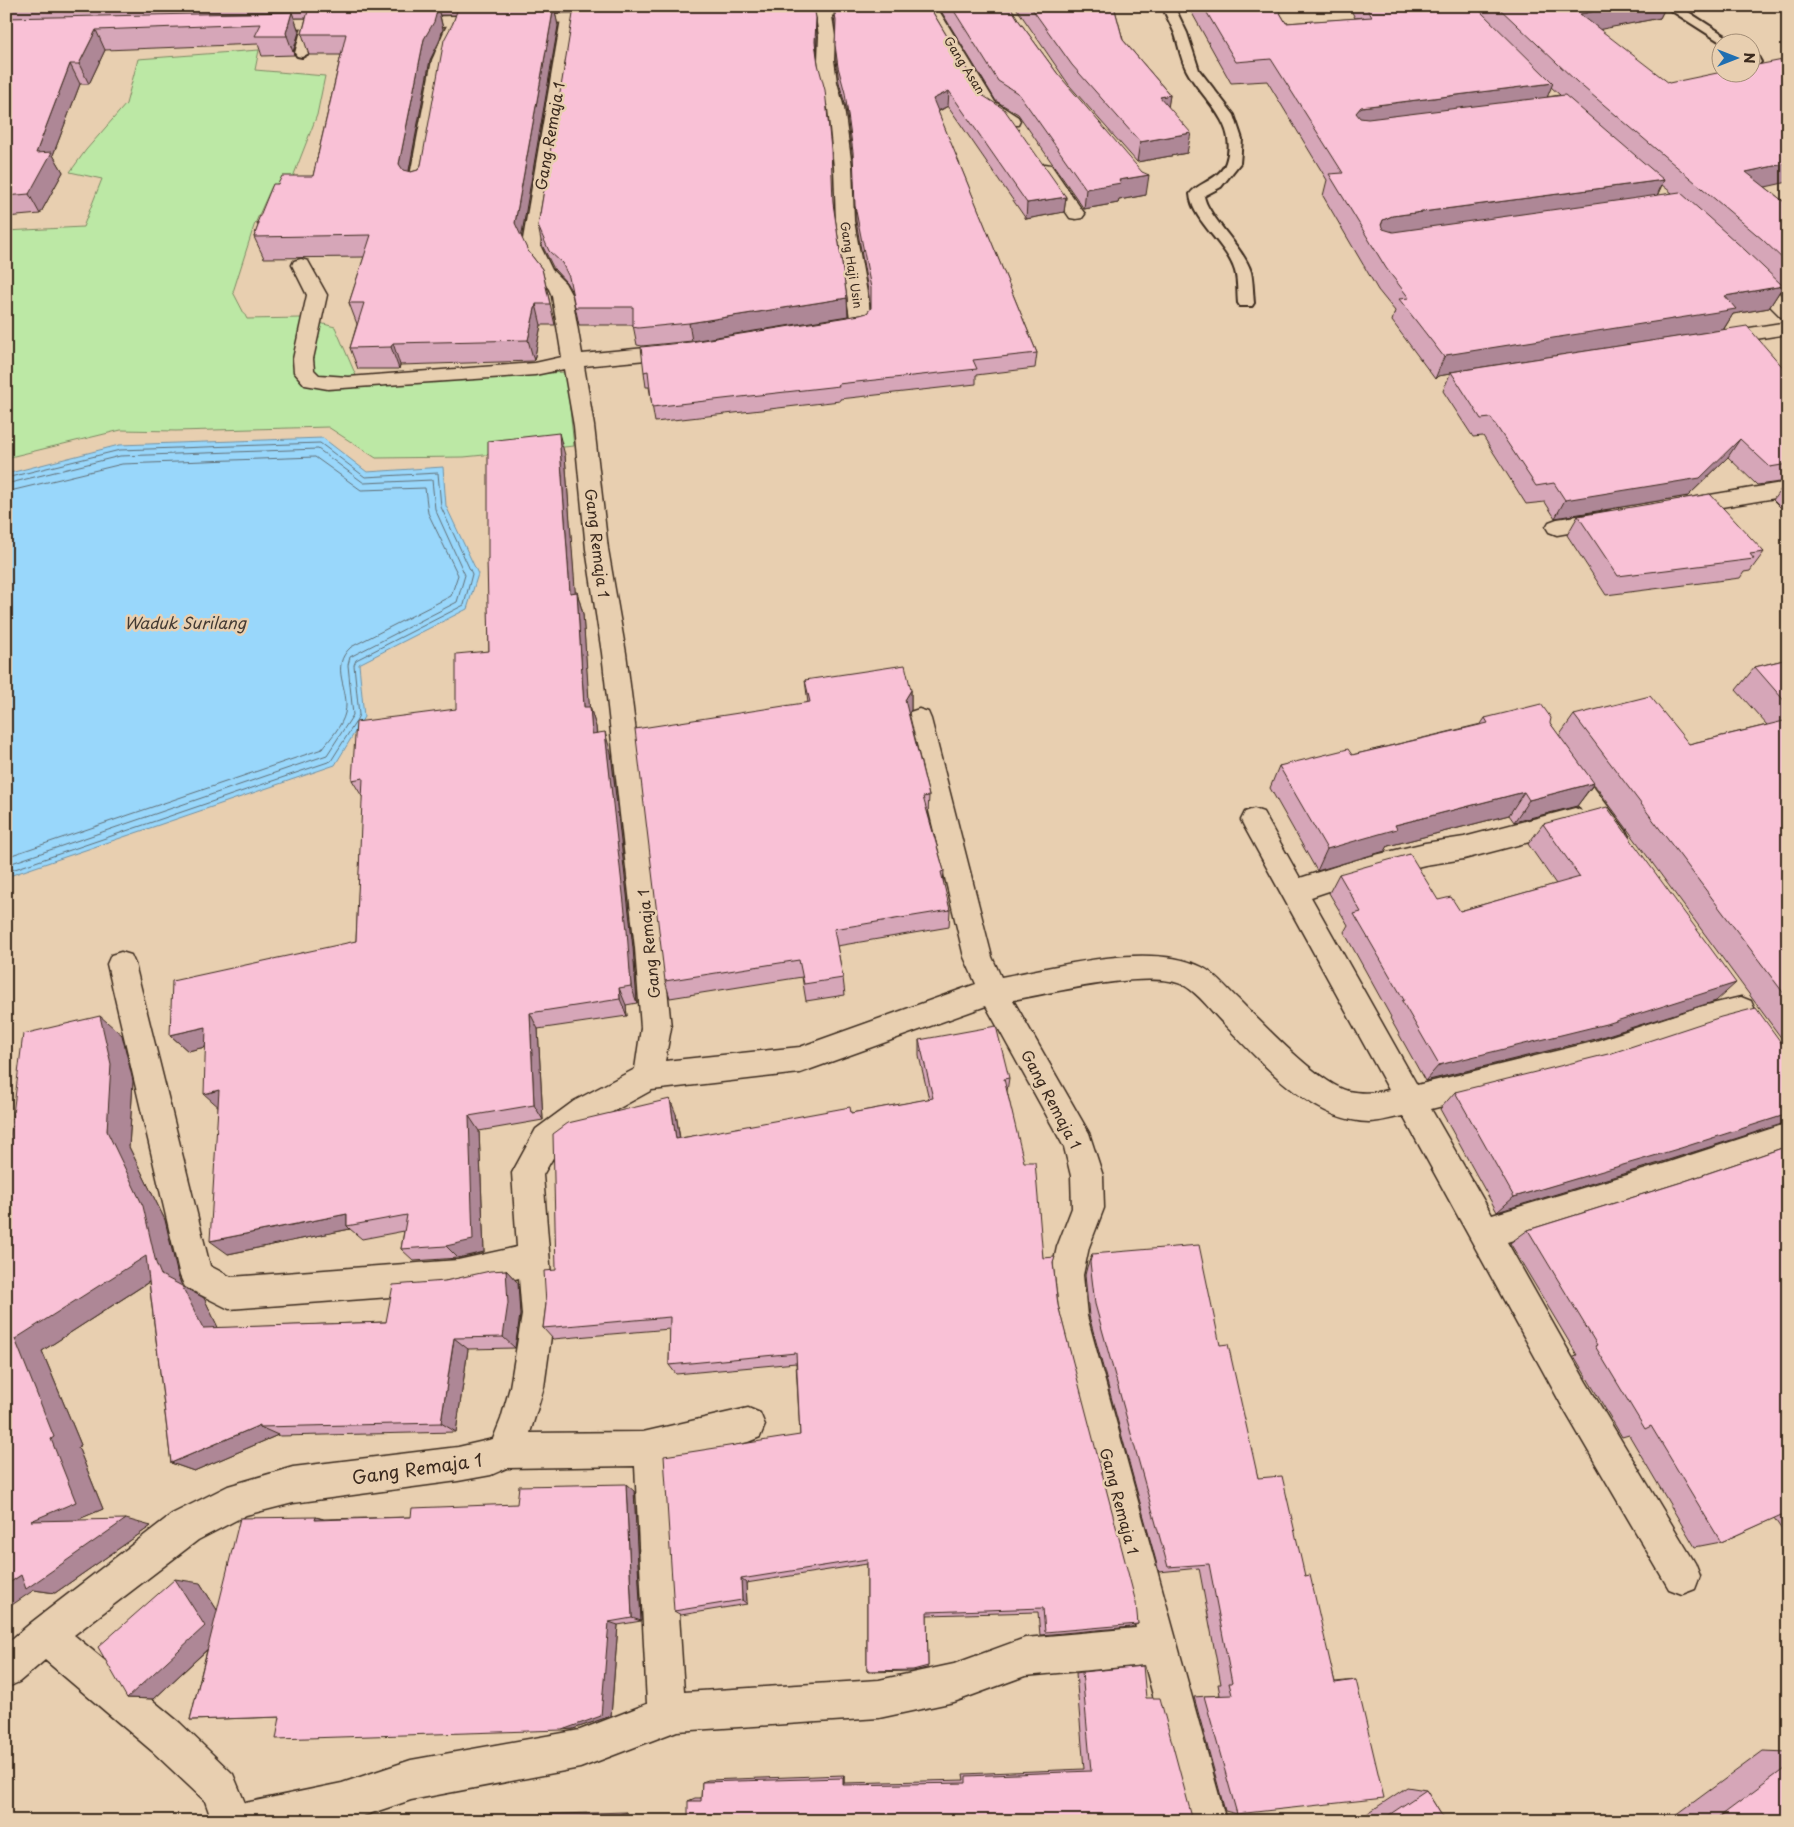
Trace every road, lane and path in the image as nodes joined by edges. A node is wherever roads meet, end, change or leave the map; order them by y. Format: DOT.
graph roads {
  1 [pos="400,6"];
  2 [pos="936,6"];
  3 [pos="1168,6"];
  4 [pos="1670,6"];
  5 [pos="928,7"];
  6 [pos="823,10"];
  7 [pos="761,14"];
  8 [pos="628,18"];
  9 [pos="569,19"];
  10 [pos="456,20"];
  11 [pos="357,22"];
  12 [pos="309,23"];
  13 [pos="240,25"];
  14 [pos="1713,32"];
  15 [pos="302,52"];
  16 [pos="1023,138"];
  17 [pos="1038,160"];
  18 [pos="416,186"];
  19 [pos="1076,214"];
  20 [pos="1733,259"];
  21 [pos="301,265"];
  22 [pos="1246,303"];
  23 [pos="1788,313"];
  24 [pos="1788,328"];
  25 [pos="810,331"];
  26 [pos="1699,342"];
  27 [pos="692,349"];
  28 [pos="572,361"];
  29 [pos="1788,489"];
  30 [pos="1656,511"];
  31 [pos="1626,516"];
  32 [pos="1557,527"];
  33 [pos="919,719"];
  34 [pos="1549,745"];
  35 [pos="1598,813"];
  36 [pos="1254,820"];
  37 [pos="1632,860"];
  38 [pos="1294,891"];
  39 [pos="121,964"];
  40 [pos="1724,987"];
  41 [pos="993,991"];
  42 [pos="648,1078"];
  43 [pos="1410,1100"];
  44 [pos="1788,1137"];
  45 [pos="1485,1233"];
  46 [pos="534,1259"];
  47 [pos="748,1425"];
  48 [pos="651,1446"];
  49 [pos="505,1451"];
  50 [pos="1682,1576"];
  51 [pos="45,1635"];
  52 [pos="1159,1645"];
  53 [pos="6,1670"];
  54 [pos="667,1716"];
  55 [pos="232,1821"];
  56 [pos="250,1821"];
  57 [pos="1206,1821"];
  1 -- 10 [label="street"];
  2 -- 5 [label="street"];
  3 -- 22 [label="lane"];
  4 -- 14 [label="lane"];
  5 -- 6 [label="street"];
  5 -- 16 [label="street, Gang Asan"];
  6 -- 7 [label="street"];
  6 -- 25 [label="street, Gang Haji Usin"];
  8 -- 9 [label="street"];
  9 -- 10 [label="street"];
  9 -- 28 [label="street, Gang Remaja 1"];
  10 -- 18 [label="street"];
  11 -- 12 [label="street"];
  12 -- 13 [label="street"];
  12 -- 15 [label="lane"];
  17 -- 19 [label="street"];
  20 -- 23 [label="street"];
  21 -- 28 [label="street"];
  24 -- 26 [label="street"];
  27 -- 28 [label="street"];
  28 -- 42 [label="street, Gang Remaja 1"];
  29 -- 30 [label="street"];
  31 -- 32 [label="street"];
  33 -- 41 [label="street, Gang Remaja 1"];
  34 -- 35 [label="street"];
  35 -- 37 [label="street"];
  35 -- 38 [label="street"];
  36 -- 38 [label="street"];
  38 -- 43 [label="street"];
  39 -- 46 [label="street"];
  40 -- 43 [label="street"];
  41 -- 42 [label="street"];
  41 -- 43 [label="street"];
  41 -- 52 [label="street, Gang Remaja 1"];
  42 -- 46 [label="street"];
  43 -- 45 [label="street"];
  44 -- 45 [label="street"];
  45 -- 50 [label="street"];
  46 -- 49 [label="street"];
  47 -- 48 [label="street, Gang Remaja 1"];
  48 -- 49 [label="street, Gang Remaja 1"];
  48 -- 54 [label="street"];
  49 -- 51 [label="street, Gang Remaja 1"];
  51 -- 53 [label="street, Gang Remaja 1"];
  51 -- 55 [label="street"];
  52 -- 54 [label="street"];
  52 -- 57 [label="street, Gang Remaja 1"];
  54 -- 56 [label="street"];
}
